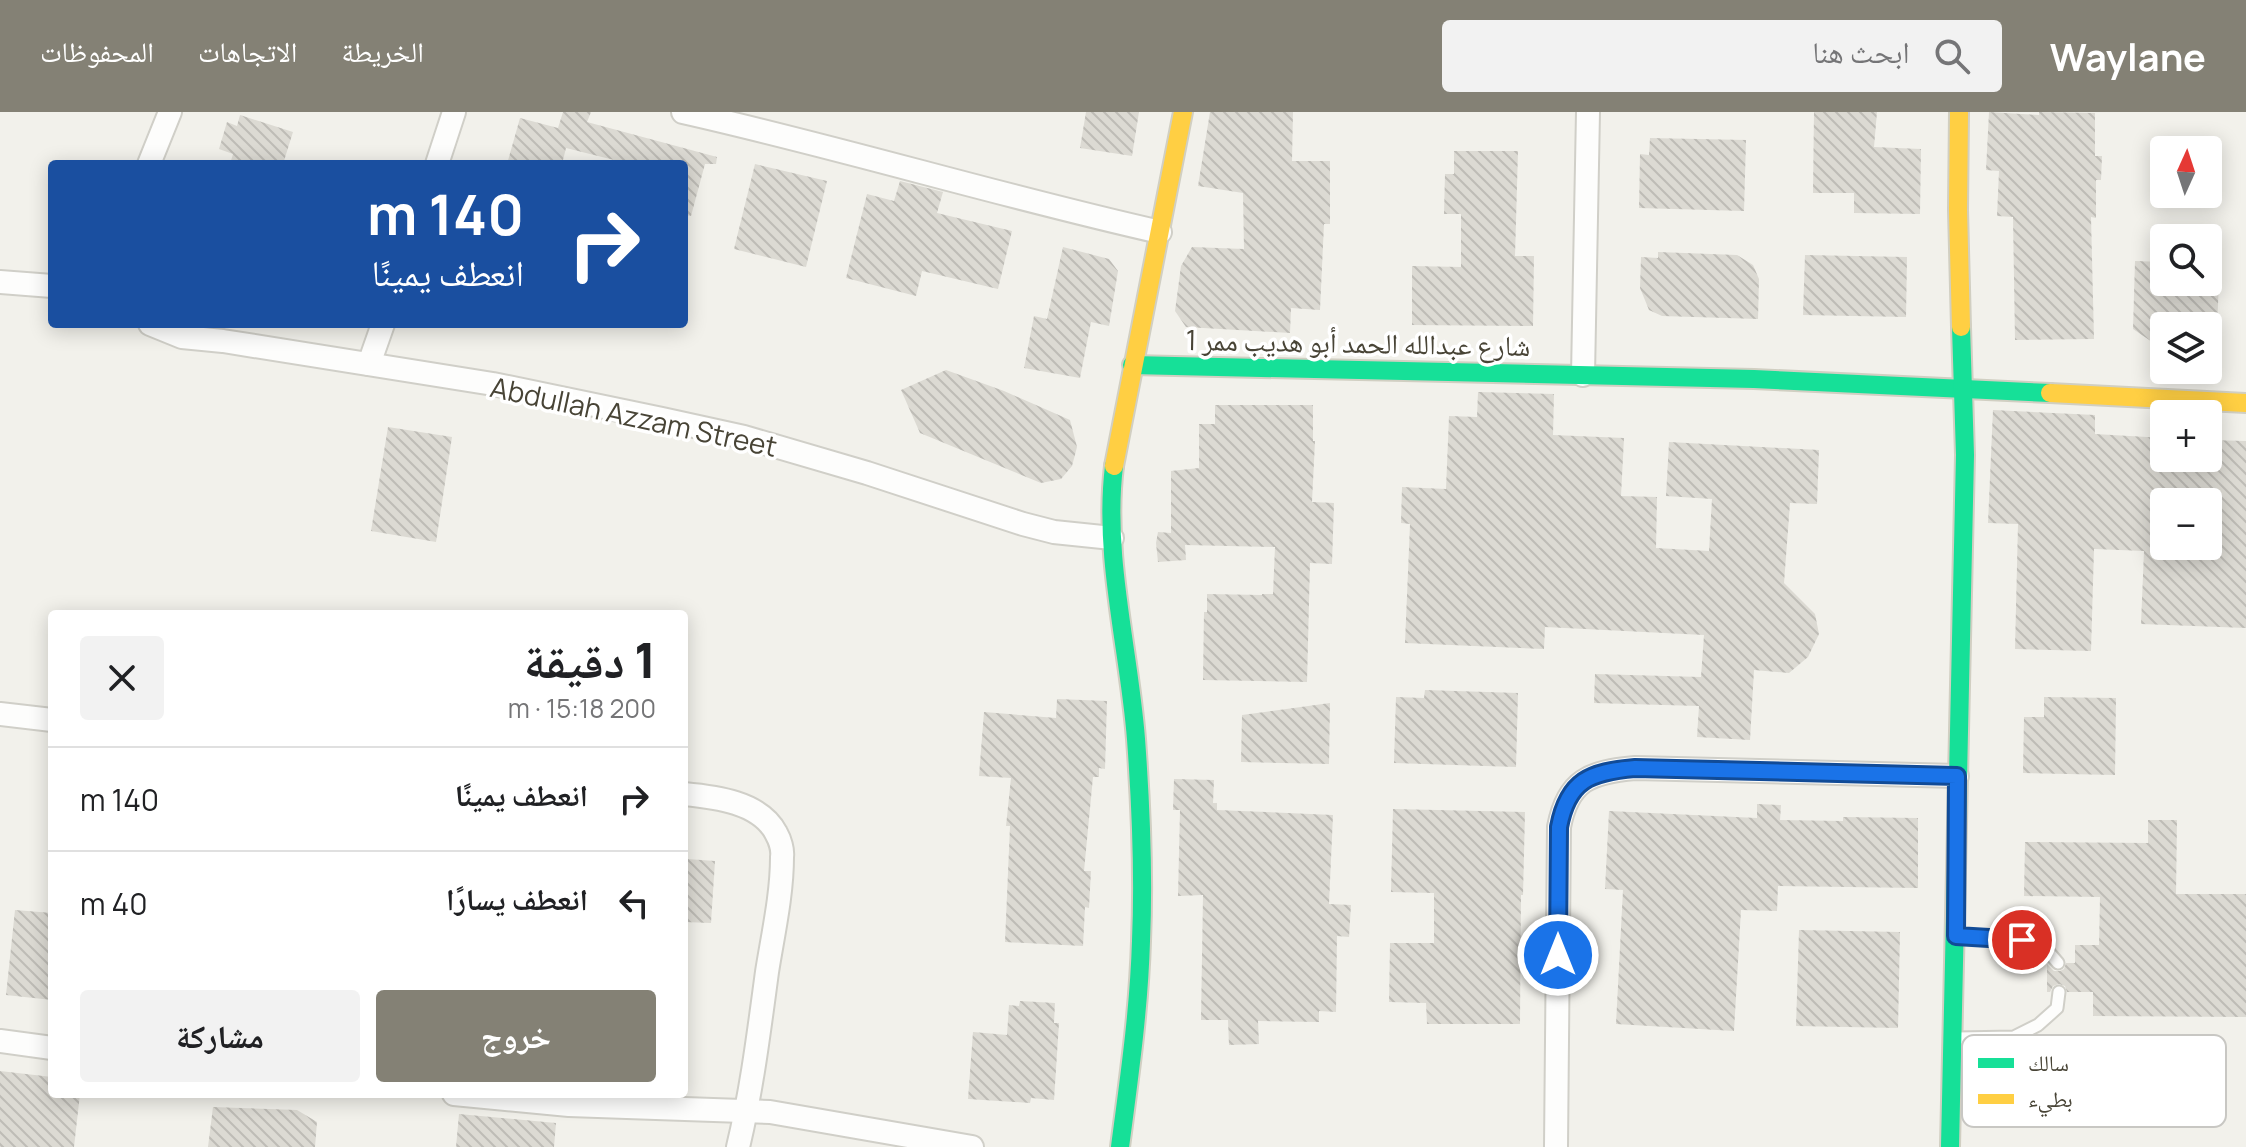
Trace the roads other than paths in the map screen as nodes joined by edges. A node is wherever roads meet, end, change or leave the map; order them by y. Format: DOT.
graph roads {
  1 [pos="170,112"];
  2 [pos="454,112"];
  3 [pos="683,112"];
  4 [pos="1183,112"];
  5 [pos="1588,112"];
  6 [pos="1959,112"];
  7 [pos="151,160"];
  8 [pos="438,160"];
  9 [pos="1160,232"];
  10 [pos="0,282"];
  11 [pos="48,286"];
  12 [pos="160,328"];
  13 [pos="382,328"];
  14 [pos="369,364"];
  15 [pos="1132,365"];
  16 [pos="1583,375"];
  17 [pos="1964,388"];
  18 [pos="2246,403"];
  19 [pos="1112,538"];
  20 [pos="0,714"];
  21 [pos="48,720"];
  22 [pos="1957,776"];
  23 [pos="688,794"];
  24 [pos="1956,936"];
  25 [pos="2058,963"];
  26 [pos="2059,992"];
  27 [pos="2018,1035"];
  28 [pos="1952,1038"];
  29 [pos="1962,1038"];
  30 [pos="0,1041"];
  31 [pos="48,1047"];
  32 [pos="496,1098"];
  33 [pos="747,1111"];
  34 [pos="738,1147"];
  35 [pos="972,1147"];
  36 [pos="1120,1147"];
  37 [pos="1556,1147"];
  38 [pos="1950,1147"];
  1 -- 7 [label="street"];
  2 -- 8 [label="street"];
  3 -- 9 [label="street"];
  4 -- 9 [label="street"];
  5 -- 16 [label="street"];
  6 -- 17 [label="street"];
  9 -- 15 [label="street"];
  10 -- 11 [label="street"];
  12 -- 14 [label="street, Abdullah Azzam Street"];
  13 -- 14 [label="street"];
  14 -- 19 [label="street, Abdullah Azzam Street"];
  15 -- 16 [label="street, شارع عبدالله الحمد أبو هديب ممر 1"];
  15 -- 19 [label="street"];
  16 -- 17 [label="street, شارع عبدالله الحمد أبو هديب ممر 1"];
  17 -- 18 [label="street, شارع عبدالله الحمد أبو هديب ممر 1"];
  17 -- 22 [label="street"];
  19 -- 36 [label="street"];
  20 -- 21 [label="street"];
  22 -- 24 [label="street"];
  22 -- 37 [label="street"];
  23 -- 33 [label="street"];
  24 -- 25 [label="lane"];
  24 -- 28 [label="street"];
  26 -- 27 [label="lane"];
  28 -- 29 [label="lane"];
  28 -- 38 [label="street"];
  30 -- 31 [label="street"];
  32 -- 33 [label="street"];
  33 -- 34 [label="street"];
  33 -- 35 [label="street"];
}
